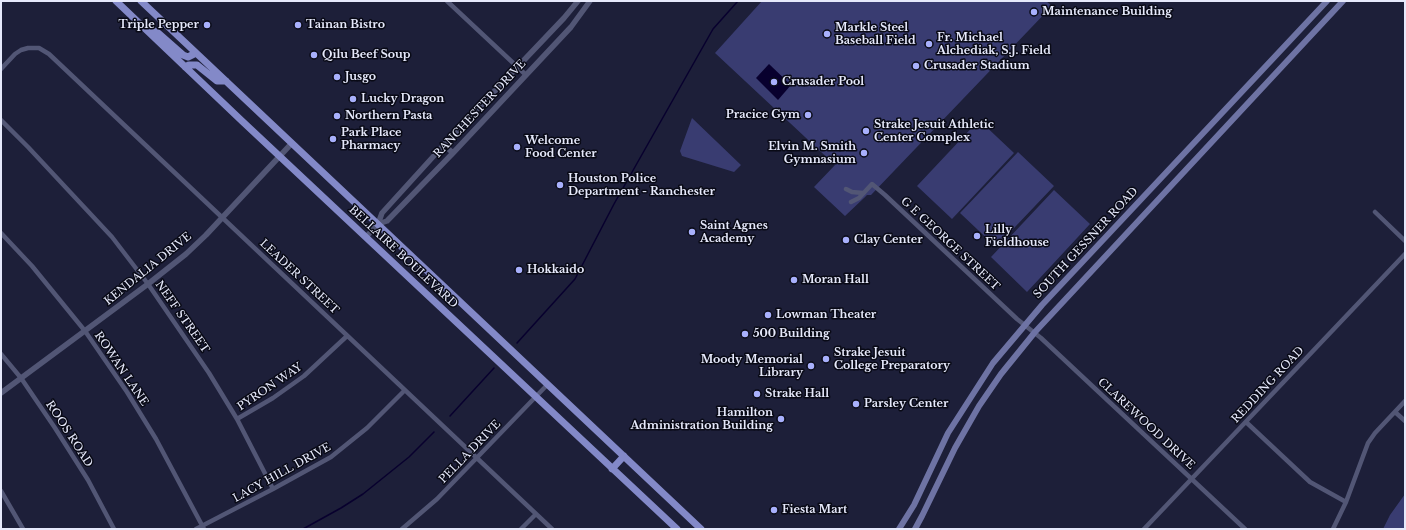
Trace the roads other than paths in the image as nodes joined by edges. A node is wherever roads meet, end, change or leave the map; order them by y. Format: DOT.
graph roads {
  1 [pos="116,1"];
  2 [pos="141,1"];
  3 [pos="447,1"];
  4 [pos="578,1"];
  5 [pos="590,1"];
  6 [pos="1327,1"];
  7 [pos="1340,2"];
  8 [pos="573,8"];
  9 [pos="582,13"];
  10 [pos="134,18"];
  11 [pos="196,53"];
  12 [pos="185,67"];
  13 [pos="518,68"];
  14 [pos="1,69"];
  15 [pos="526,75"];
  16 [pos="226,81"];
  17 [pos="1245,89"];
  18 [pos="1253,96"];
  19 [pos="1,120"];
  20 [pos="292,143"];
  21 [pos="444,145"];
  22 [pos="1191,146"];
  23 [pos="453,153"];
  24 [pos="1200,154"];
  25 [pos="279,157"];
  26 [pos="414,178"];
  27 [pos="422,185"];
  28 [pos="846,189"];
  29 [pos="863,193"];
  30 [pos="1138,201"];
  31 [pos="851,202"];
  32 [pos="1148,210"];
  33 [pos="1376,212"];
  34 [pos="222,218"];
  35 [pos="378,224"];
  36 [pos="1,233"];
  37 [pos="366,237"];
  38 [pos="1405,240"];
  39 [pos="1405,254"];
  40 [pos="1086,258"];
  41 [pos="1095,267"];
  42 [pos="148,284"];
  43 [pos="1025,325"];
  44 [pos="85,331"];
  45 [pos="1035,332"];
  46 [pos="347,336"];
  47 [pos="1,354"];
  48 [pos="21,378"];
  49 [pos="548,384"];
  50 [pos="405,390"];
  51 [pos="1,393"];
  52 [pos="535,397"];
  53 [pos="1405,401"];
  54 [pos="1395,412"];
  55 [pos="237,419"];
  56 [pos="1405,421"];
  57 [pos="1246,422"];
  58 [pos="624,456"];
  59 [pos="477,458"];
  60 [pos="612,469"];
  61 [pos="1192,479"];
  62 [pos="273,489"];
  63 [pos="1,491"];
  64 [pos="1346,502"];
  65 [pos="536,514"];
  66 [pos="203,527"];
  67 [pos="23,529"];
  68 [pos="114,529"];
  69 [pos="196,529"];
  70 [pos="402,529"];
  71 [pos="521,529"];
  72 [pos="552,529"];
  73 [pos="677,529"];
  74 [pos="701,529"];
  75 [pos="899,529"];
  76 [pos="915,529"];
  77 [pos="1144,529"];
  78 [pos="1245,529"];
  79 [pos="1333,529"];
  1 -- 10 [label="main road, BELLAIRE BOULEVARD"];
  2 -- 11 [label="main road, BELLAIRE BOULEVARD"];
  3 -- 13 [label="street"];
  4 -- 8 [label="street, RANCHESTER DRIVE"];
  5 -- 9 [label="street, RANCHESTER DRIVE"];
  6 -- 17 [label="main road, SOUTH GESSNER ROAD"];
  7 -- 18 [label="main road, SOUTH GESSNER ROAD"];
  8 -- 9 [label="street"];
  8 -- 13 [label="street, RANCHESTER DRIVE"];
  9 -- 15 [label="street, RANCHESTER DRIVE"];
  10 -- 11 [label="main road"];
  10 -- 12 [label="main road, BELLAIRE BOULEVARD"];
  11 -- 16 [label="main road, BELLAIRE BOULEVARD"];
  12 -- 16 [label="main road"];
  12 -- 25 [label="main road, BELLAIRE BOULEVARD"];
  13 -- 15 [label="street"];
  13 -- 21 [label="street, RANCHESTER DRIVE"];
  14 -- 34 [label="street, LEADER STREET"];
  15 -- 23 [label="street, RANCHESTER DRIVE"];
  16 -- 20 [label="main road, BELLAIRE BOULEVARD"];
  17 -- 18 [label="main road"];
  17 -- 22 [label="main road, SOUTH GESSNER ROAD"];
  18 -- 24 [label="main road, SOUTH GESSNER ROAD"];
  19 -- 42 [label="street, NEFF STREET"];
  20 -- 25 [label="street, KENDALIA DRIVE"];
  20 -- 35 [label="main road, BELLAIRE BOULEVARD"];
  21 -- 23 [label="street"];
  21 -- 26 [label="street, RANCHESTER DRIVE"];
  22 -- 24 [label="main road"];
  22 -- 30 [label="main road, SOUTH GESSNER ROAD"];
  23 -- 27 [label="street, RANCHESTER DRIVE"];
  24 -- 32 [label="main road, SOUTH GESSNER ROAD"];
  25 -- 34 [label="street, KENDALIA DRIVE"];
  25 -- 37 [label="main road, BELLAIRE BOULEVARD"];
  26 -- 27 [label="street"];
  26 -- 35 [label="street, RANCHESTER DRIVE"];
  27 -- 35 [label="street, RANCHESTER DRIVE"];
  28 -- 29 [label="street, G E GEORGE STREET"];
  29 -- 31 [label="street, G E GEORGE STREET"];
  29 -- 43 [label="street, G E GEORGE STREET"];
  30 -- 32 [label="main road"];
  30 -- 40 [label="main road, SOUTH GESSNER ROAD"];
  32 -- 41 [label="main road, SOUTH GESSNER ROAD"];
  33 -- 38 [label="street"];
  34 -- 42 [label="street, KENDALIA DRIVE"];
  34 -- 46 [label="street, LEADER STREET"];
  35 -- 37 [label="street, RANCHESTER DRIVE"];
  35 -- 49 [label="main road, BELLAIRE BOULEVARD"];
  36 -- 44 [label="street, ROWAN LANE"];
  37 -- 52 [label="main road, BELLAIRE BOULEVARD"];
  39 -- 57 [label="street, REDDING ROAD"];
  40 -- 41 [label="main road"];
  40 -- 43 [label="main road, SOUTH GESSNER ROAD"];
  41 -- 45 [label="main road, SOUTH GESSNER ROAD"];
  42 -- 44 [label="street, KENDALIA DRIVE"];
  42 -- 55 [label="street, NEFF STREET"];
  43 -- 45 [label="street, CLAREWOOD DRIVE"];
  43 -- 75 [label="main road, SOUTH GESSNER ROAD"];
  44 -- 48 [label="street, KENDALIA DRIVE"];
  44 -- 66 [label="street, ROWAN LANE"];
  45 -- 61 [label="street, CLAREWOOD DRIVE"];
  45 -- 76 [label="main road, SOUTH GESSNER ROAD"];
  46 -- 50 [label="street, LEADER STREET"];
  46 -- 55 [label="street, PYRON WAY"];
  47 -- 48 [label="street, ROOS ROAD"];
  48 -- 51 [label="street, KENDALIA DRIVE"];
  48 -- 68 [label="street, ROOS ROAD"];
  49 -- 52 [label="street, PELLA DRIVE"];
  49 -- 58 [label="main road, BELLAIRE BOULEVARD"];
  50 -- 59 [label="street, LEADER STREET"];
  50 -- 62 [label="street, LACY HILL DRIVE"];
  52 -- 59 [label="street, PELLA DRIVE"];
  52 -- 60 [label="main road, BELLAIRE BOULEVARD"];
  53 -- 54 [label="street"];
  54 -- 56 [label="street"];
  54 -- 64 [label="street"];
  55 -- 62 [label="street, NEFF STREET"];
  57 -- 61 [label="street, REDDING ROAD"];
  57 -- 64 [label="street"];
  58 -- 60 [label="main road"];
  58 -- 74 [label="main road, BELLAIRE BOULEVARD"];
  59 -- 65 [label="street, LEADER STREET"];
  59 -- 70 [label="street, PELLA DRIVE"];
  60 -- 73 [label="main road, BELLAIRE BOULEVARD"];
  61 -- 77 [label="street, REDDING ROAD"];
  61 -- 78 [label="street, CLAREWOOD DRIVE"];
  62 -- 66 [label="street, LACY HILL DRIVE"];
  63 -- 67 [label="street"];
  64 -- 79 [label="street"];
  65 -- 71 [label="street"];
  65 -- 72 [label="street, LEADER STREET"];
  66 -- 69 [label="street, LACY HILL DRIVE"];
}
